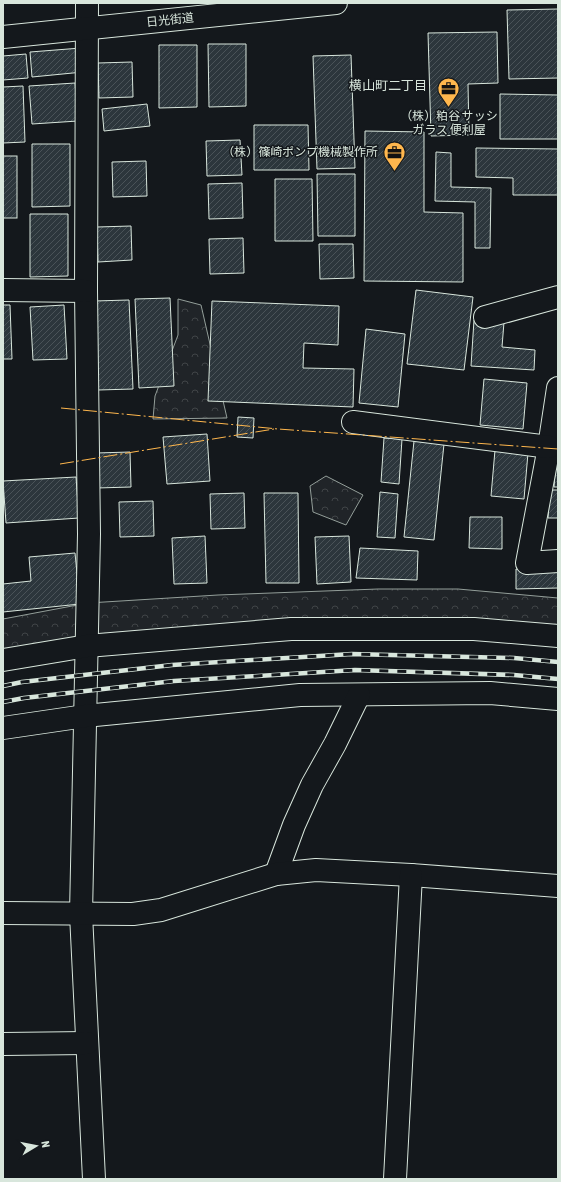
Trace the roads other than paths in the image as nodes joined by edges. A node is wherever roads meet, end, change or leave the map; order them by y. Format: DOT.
graph roads {
  1 [pos="87,3"];
  2 [pos="336,3"];
  3 [pos="87,28"];
  4 [pos="3,37"];
  5 [pos="3,290"];
  6 [pos="86,291"];
  7 [pos="558,296"];
  8 [pos="485,317"];
  9 [pos="558,388"];
  10 [pos="353,422"];
  11 [pos="549,446"];
  12 [pos="558,561"];
  13 [pos="558,636"];
  14 [pos="87,646"];
  15 [pos="3,660"];
  16 [pos="359,695"];
  17 [pos="558,699"];
  18 [pos="85,716"];
  19 [pos="3,728"];
  20 [pos="276,874"];
  21 [pos="411,875"];
  22 [pos="558,886"];
  23 [pos="3,913"];
  24 [pos="82,914"];
  25 [pos="87,1043"];
  26 [pos="3,1044"];
  27 [pos="94,1179"];
  28 [pos="395,1179"];
  1 -- 3 [label="street"];
  2 -- 3 [label="street, 日光街道"];
  3 -- 4 [label="street, 日光街道"];
  3 -- 6 [label="street"];
  5 -- 6 [label="street"];
  6 -- 14 [label="street"];
  7 -- 8 [label="street"];
  9 -- 11 [label="street"];
  10 -- 11 [label="street"];
  11 -- 12 [label="street"];
  13 -- 14 [label="street"];
  14 -- 15 [label="street"];
  14 -- 18 [label="street"];
  16 -- 17 [label="street"];
  16 -- 18 [label="street"];
  16 -- 20 [label="street"];
  18 -- 19 [label="street"];
  18 -- 24 [label="street"];
  20 -- 21 [label="street"];
  20 -- 24 [label="street"];
  21 -- 22 [label="street"];
  21 -- 28 [label="street"];
  23 -- 24 [label="street"];
  24 -- 25 [label="street"];
  25 -- 26 [label="street"];
  25 -- 27 [label="street"];
}
